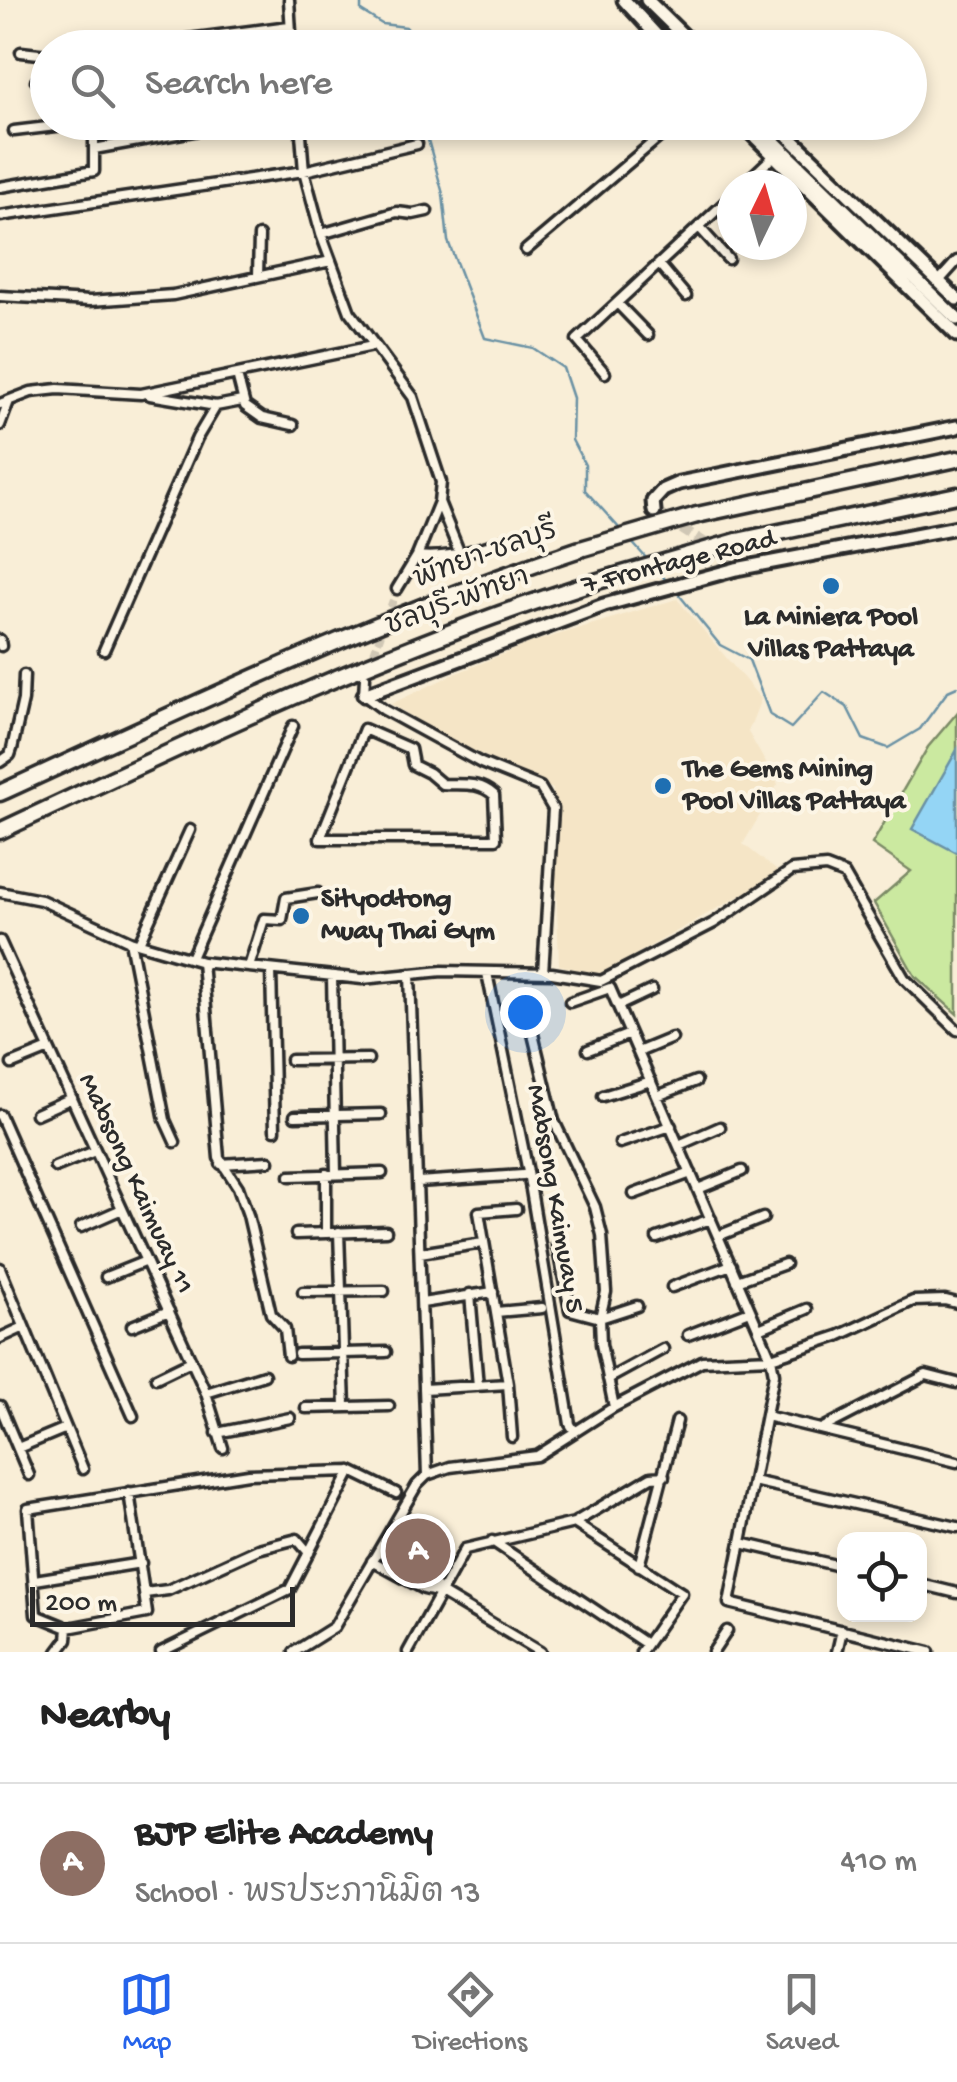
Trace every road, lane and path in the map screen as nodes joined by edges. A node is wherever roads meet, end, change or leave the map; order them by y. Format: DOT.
graph roads {
  1 [pos="289,0"];
  2 [pos="624,0"];
  3 [pos="654,2"];
  4 [pos="670,22"];
  5 [pos="289,26"];
  6 [pos="258,30"];
  7 [pos="290,30"];
  8 [pos="650,30"];
  9 [pos="654,30"];
  10 [pos="678,30"];
  11 [pos="20,52"];
  12 [pos="30,53"];
  13 [pos="30,129"];
  14 [pos="14,131"];
  15 [pos="93,140"];
  16 [pos="144,140"];
  17 [pos="302,140"];
  18 [pos="656,140"];
  19 [pos="760,140"];
  20 [pos="778,140"];
  21 [pos="780,140"];
  22 [pos="418,144"];
  23 [pos="94,149"];
  24 [pos="776,154"];
  25 [pos="304,170"];
  26 [pos="759,170"];
  27 [pos="0,187"];
  28 [pos="717,210"];
  29 [pos="426,211"];
  30 [pos="0,216"];
  31 [pos="699,227"];
  32 [pos="322,234"];
  33 [pos="259,236"];
  34 [pos="717,247"];
  35 [pos="526,250"];
  36 [pos="331,261"];
  37 [pos="957,261"];
  38 [pos="659,264"];
  39 [pos="258,276"];
  40 [pos="939,281"];
  41 [pos="0,296"];
  42 [pos="686,296"];
  43 [pos="957,299"];
  44 [pos="617,303"];
  45 [pos="957,319"];
  46 [pos="648,335"];
  47 [pos="957,335"];
  48 [pos="373,346"];
  49 [pos="606,373"];
  50 [pos="237,374"];
  51 [pos="140,394"];
  52 [pos="242,401"];
  53 [pos="4,402"];
  54 [pos="216,406"];
  55 [pos="293,424"];
  56 [pos="0,425"];
  57 [pos="957,427"];
  58 [pos="957,459"];
  59 [pos="957,495"];
  60 [pos="439,502"];
  61 [pos="654,511"];
  62 [pos="549,524"];
  63 [pos="957,526"];
  64 [pos="460,554"];
  65 [pos="417,556"];
  66 [pos="397,590"];
  67 [pos="104,650"];
  68 [pos="24,675"];
  69 [pos="366,678"];
  70 [pos="364,696"];
  71 [pos="292,726"];
  72 [pos="0,762"];
  73 [pos="481,763"];
  74 [pos="478,784"];
  75 [pos="0,793"];
  76 [pos="190,830"];
  77 [pos="0,831"];
  78 [pos="0,892"];
  79 [pos="318,893"];
  80 [pos="0,941"];
  81 [pos="134,942"];
  82 [pos="191,958"];
  83 [pos="202,962"];
  84 [pos="250,967"];
  85 [pos="271,970"];
  86 [pos="543,973"];
  87 [pos="410,974"];
  88 [pos="486,974"];
  89 [pos="332,976"];
  90 [pos="652,990"];
  91 [pos="570,1002"];
  92 [pos="526,1005"];
  93 [pos="618,1006"];
  94 [pos="957,1030"];
  95 [pos="630,1034"];
  96 [pos="672,1038"];
  97 [pos="49,1049"];
  98 [pos="588,1050"];
  99 [pos="638,1052"];
  100 [pos="368,1058"];
  101 [pos="334,1059"];
  102 [pos="291,1060"];
  103 [pos="12,1064"];
  104 [pos="651,1080"];
  105 [pos="696,1081"];
  106 [pos="603,1096"];
  107 [pos="658,1096"];
  108 [pos="72,1098"];
  109 [pos="36,1114"];
  110 [pos="381,1114"];
  111 [pos="0,1115"];
  112 [pos="335,1115"];
  113 [pos="295,1116"];
  114 [pos="671,1126"];
  115 [pos="720,1127"];
  116 [pos="276,1130"];
  117 [pos="174,1142"];
  118 [pos="620,1144"];
  119 [pos="679,1146"];
  120 [pos="96,1151"];
  121 [pos="269,1161"];
  122 [pos="221,1164"];
  123 [pos="55,1167"];
  124 [pos="742,1172"];
  125 [pos="382,1173"];
  126 [pos="326,1174"];
  127 [pos="336,1174"];
  128 [pos="691,1174"];
  129 [pos="523,1175"];
  130 [pos="290,1176"];
  131 [pos="418,1182"];
  132 [pos="698,1189"];
  133 [pos="634,1194"];
  134 [pos="122,1209"];
  135 [pos="516,1209"];
  136 [pos="763,1218"];
  137 [pos="710,1219"];
  138 [pos="81,1226"];
  139 [pos="386,1231"];
  140 [pos="339,1232"];
  141 [pos="326,1233"];
  142 [pos="296,1234"];
  143 [pos="718,1236"];
  144 [pos="657,1238"];
  145 [pos="483,1244"];
  146 [pos="557,1245"];
  147 [pos="420,1253"];
  148 [pos="146,1261"];
  149 [pos="785,1264"];
  150 [pos="731,1265"];
  151 [pos="0,1268"];
  152 [pos="106,1277"];
  153 [pos="738,1281"];
  154 [pos="672,1287"];
  155 [pos="341,1291"];
  156 [pos="384,1291"];
  157 [pos="303,1292"];
  158 [pos="493,1292"];
  159 [pos="470,1294"];
  160 [pos="422,1303"];
  161 [pos="957,1303"];
  162 [pos="637,1306"];
  163 [pos="542,1308"];
  164 [pos="807,1308"];
  165 [pos="168,1311"];
  166 [pos="750,1311"];
  167 [pos="496,1312"];
  168 [pos="600,1318"];
  169 [pos="132,1326"];
  170 [pos="24,1327"];
  171 [pos="759,1330"];
  172 [pos="688,1335"];
  173 [pos="0,1338"];
  174 [pos="663,1348"];
  175 [pos="342,1352"];
  176 [pos="386,1352"];
  177 [pos="771,1358"];
  178 [pos="191,1361"];
  179 [pos="264,1375"];
  180 [pos="156,1378"];
  181 [pos="608,1379"];
  182 [pos="957,1382"];
  183 [pos="508,1384"];
  184 [pos="478,1386"];
  185 [pos="424,1389"];
  186 [pos="206,1393"];
  187 [pos="0,1406"];
  188 [pos="389,1406"];
  189 [pos="344,1407"];
  190 [pos="614,1407"];
  191 [pos="306,1408"];
  192 [pos="134,1416"];
  193 [pos="766,1416"];
  194 [pos="290,1418"];
  195 [pos="677,1420"];
  196 [pos="66,1428"];
  197 [pos="821,1429"];
  198 [pos="218,1432"];
  199 [pos="575,1432"];
  200 [pos="512,1437"];
  201 [pos="18,1448"];
  202 [pos="223,1448"];
  203 [pos="957,1462"];
  204 [pos="84,1470"];
  205 [pos="352,1471"];
  206 [pos="29,1475"];
  207 [pos="428,1475"];
  208 [pos="664,1476"];
  209 [pos="753,1481"];
  210 [pos="129,1492"];
  211 [pos="396,1493"];
  212 [pos="574,1523"];
  213 [pos="957,1528"];
  214 [pos="492,1541"];
  215 [pos="741,1542"];
  216 [pos="378,1550"];
  217 [pos="309,1553"];
  218 [pos="372,1561"];
  219 [pos="141,1563"];
  220 [pos="837,1564"];
  221 [pos="639,1566"];
  222 [pos="34,1580"];
  223 [pos="927,1586"];
  224 [pos="957,1592"];
  225 [pos="145,1593"];
  226 [pos="441,1593"];
  227 [pos="68,1628"];
  228 [pos="842,1630"];
  229 [pos="727,1631"];
  230 [pos="644,1648"];
  231 [pos="413,1650"];
  232 [pos="58,1652"];
  233 [pos="161,1652"];
  234 [pos="294,1652"];
  235 [pos="540,1652"];
  236 [pos="713,1652"];
  237 [pos="838,1652"];
  238 [pos="929,1652"];
  1 -- 5 [label="street"];
  2 -- 8 [label="main road"];
  3 -- 4 [label="main road"];
  4 -- 9 [label="main road"];
  4 -- 10 [label="main road"];
  5 -- 6 [label="street"];
  5 -- 7 [label="street"];
  11 -- 12 [label="street"];
  13 -- 14 [label="street"];
  15 -- 23 [label="street"];
  16 -- 23 [label="street"];
  17 -- 25 [label="street"];
  18 -- 35 [label="street"];
  19 -- 24 [label="main road"];
  20 -- 45 [label="main road"];
  21 -- 40 [label="main road"];
  22 -- 25 [label="street"];
  23 -- 27 [label="street"];
  24 -- 26 [label="street"];
  24 -- 47 [label="main road"];
  25 -- 30 [label="street"];
  25 -- 32 [label="street"];
  28 -- 31 [label="street"];
  29 -- 32 [label="street"];
  31 -- 34 [label="street"];
  31 -- 38 [label="street"];
  32 -- 36 [label="street"];
  33 -- 39 [label="street"];
  36 -- 39 [label="street"];
  36 -- 48 [label="street"];
  37 -- 40 [label="street"];
  38 -- 42 [label="street"];
  38 -- 44 [label="street"];
  39 -- 41 [label="street"];
  40 -- 43 [label="main road"];
  44 -- 46 [label="street"];
  44 -- 49 [label="street"];
  48 -- 50 [label="street"];
  48 -- 60 [label="street"];
  50 -- 51 [label="street"];
  50 -- 52 [label="street"];
  51 -- 53 [label="street"];
  51 -- 54 [label="street"];
  52 -- 54 [label="street"];
  52 -- 55 [label="street"];
  53 -- 56 [label="street"];
  54 -- 67 [label="street"];
  57 -- 61 [label="main road, 7 Frontage Road"];
  58 -- 75 [label="highway, พัทยา-ชลบุรี, bridge"];
  59 -- 77 [label="highway, ชลบุรี-พัทยา, bridge"];
  60 -- 64 [label="street"];
  60 -- 65 [label="street"];
  62 -- 64 [label="street"];
  63 -- 70 [label="main road, 7 Frontage Road"];
  64 -- 65 [label="street"];
  65 -- 66 [label="street"];
  68 -- 72 [label="street"];
  69 -- 70 [label="street"];
  70 -- 73 [label="street"];
  71 -- 82 [label="street"];
  73 -- 74 [label="street"];
  73 -- 86 [label="street"];
  74 -- 74 [label="street"];
  76 -- 81 [label="street"];
  78 -- 81 [label="street"];
  79 -- 84 [label="street"];
  80 -- 97 [label="street, Mabsong Kaimuay 11"];
  81 -- 82 [label="street"];
  81 -- 117 [label="street"];
  82 -- 83 [label="street"];
  83 -- 84 [label="street"];
  83 -- 122 [label="street"];
  84 -- 85 [label="street"];
  85 -- 89 [label="street"];
  85 -- 116 [label="street"];
  86 -- 88 [label="street"];
  86 -- 94 [label="street"];
  87 -- 88 [label="street"];
  87 -- 89 [label="street"];
  87 -- 131 [label="street"];
  88 -- 199 [label="street, Mabsong Kaimuay 5"];
  89 -- 101 [label="street"];
  90 -- 93 [label="street"];
  91 -- 93 [label="street"];
  92 -- 168 [label="street"];
  93 -- 95 [label="street"];
  95 -- 98 [label="street"];
  95 -- 99 [label="street"];
  96 -- 99 [label="street"];
  97 -- 103 [label="street"];
  97 -- 108 [label="street, Mabsong Kaimuay 11"];
  99 -- 104 [label="street"];
  100 -- 101 [label="street"];
  101 -- 102 [label="street"];
  101 -- 112 [label="street"];
  104 -- 106 [label="street"];
  104 -- 107 [label="street"];
  105 -- 107 [label="street"];
  107 -- 114 [label="street"];
  108 -- 109 [label="street"];
  108 -- 120 [label="street, Mabsong Kaimuay 11"];
  110 -- 112 [label="street"];
  111 -- 192 [label="street"];
  112 -- 113 [label="street"];
  112 -- 127 [label="street"];
  114 -- 118 [label="street"];
  114 -- 119 [label="street"];
  115 -- 119 [label="street"];
  119 -- 128 [label="street"];
  120 -- 123 [label="street"];
  120 -- 134 [label="street, Mabsong Kaimuay 11"];
  121 -- 122 [label="street"];
  122 -- 175 [label="street"];
  124 -- 132 [label="street"];
  125 -- 127 [label="street"];
  126 -- 127 [label="street"];
  126 -- 130 [label="street"];
  126 -- 141 [label="street"];
  128 -- 132 [label="street"];
  128 -- 133 [label="street"];
  129 -- 131 [label="street"];
  131 -- 147 [label="street"];
  132 -- 137 [label="street"];
  134 -- 138 [label="street"];
  134 -- 148 [label="street, Mabsong Kaimuay 11"];
  135 -- 145 [label="street"];
  136 -- 143 [label="street"];
  137 -- 143 [label="street"];
  137 -- 144 [label="street"];
  139 -- 140 [label="street"];
  140 -- 141 [label="street"];
  140 -- 155 [label="street"];
  141 -- 142 [label="street"];
  143 -- 150 [label="street"];
  145 -- 147 [label="street"];
  145 -- 158 [label="street"];
  146 -- 168 [label="street"];
  147 -- 160 [label="street"];
  148 -- 152 [label="street"];
  148 -- 165 [label="street, Mabsong Kaimuay 11"];
  149 -- 153 [label="street"];
  150 -- 153 [label="street"];
  150 -- 154 [label="street"];
  151 -- 170 [label="street"];
  153 -- 166 [label="street"];
  155 -- 156 [label="street"];
  155 -- 157 [label="street"];
  155 -- 175 [label="street"];
  158 -- 159 [label="street"];
  158 -- 167 [label="street"];
  159 -- 160 [label="street"];
  159 -- 184 [label="street"];
  160 -- 185 [label="street"];
  161 -- 177 [label="street"];
  162 -- 168 [label="street"];
  163 -- 167 [label="street"];
  164 -- 171 [label="street"];
  165 -- 169 [label="street"];
  165 -- 178 [label="street, Mabsong Kaimuay 11"];
  166 -- 171 [label="street"];
  166 -- 172 [label="street"];
  167 -- 183 [label="street"];
  168 -- 181 [label="street"];
  170 -- 173 [label="street"];
  170 -- 196 [label="street"];
  171 -- 177 [label="street"];
  174 -- 181 [label="street"];
  175 -- 176 [label="street"];
  175 -- 189 [label="street"];
  177 -- 190 [label="street"];
  177 -- 193 [label="street"];
  178 -- 180 [label="street"];
  178 -- 186 [label="street, Mabsong Kaimuay 11"];
  179 -- 186 [label="street"];
  181 -- 190 [label="street"];
  182 -- 197 [label="street"];
  183 -- 184 [label="street"];
  183 -- 200 [label="street"];
  184 -- 185 [label="street"];
  185 -- 207 [label="street"];
  186 -- 198 [label="street, Mabsong Kaimuay 11"];
  187 -- 201 [label="street"];
  188 -- 189 [label="street"];
  189 -- 191 [label="street"];
  190 -- 199 [label="street"];
  193 -- 197 [label="street"];
  193 -- 209 [label="street"];
  194 -- 198 [label="street"];
  195 -- 208 [label="street"];
  196 -- 201 [label="street"];
  196 -- 204 [label="street"];
  197 -- 203 [label="street"];
  198 -- 202 [label="street, Mabsong Kaimuay 11"];
  199 -- 207 [label="street"];
  201 -- 206 [label="street"];
  205 -- 210 [label="street"];
  205 -- 211 [label="street"];
  205 -- 217 [label="street"];
  207 -- 216 [label="street"];
  208 -- 212 [label="street"];
  208 -- 221 [label="street"];
  209 -- 213 [label="street"];
  209 -- 215 [label="street"];
  210 -- 219 [label="street"];
  210 -- 222 [label="street"];
  212 -- 214 [label="street"];
  212 -- 221 [label="street"];
  214 -- 226 [label="street"];
  214 -- 230 [label="street"];
  215 -- 220 [label="street"];
  215 -- 228 [label="street"];
  216 -- 218 [label="street"];
  216 -- 226 [label="street"];
  217 -- 225 [label="street"];
  217 -- 233 [label="street"];
  218 -- 226 [label="street"];
  218 -- 234 [label="street"];
  219 -- 222 [label="street"];
  219 -- 225 [label="street"];
  221 -- 230 [label="street"];
  222 -- 227 [label="street"];
  223 -- 224 [label="street"];
  225 -- 227 [label="street"];
  226 -- 231 [label="street"];
  226 -- 235 [label="street"];
  227 -- 232 [label="street"];
  228 -- 237 [label="street"];
  228 -- 238 [label="street"];
  229 -- 236 [label="street"];
}
